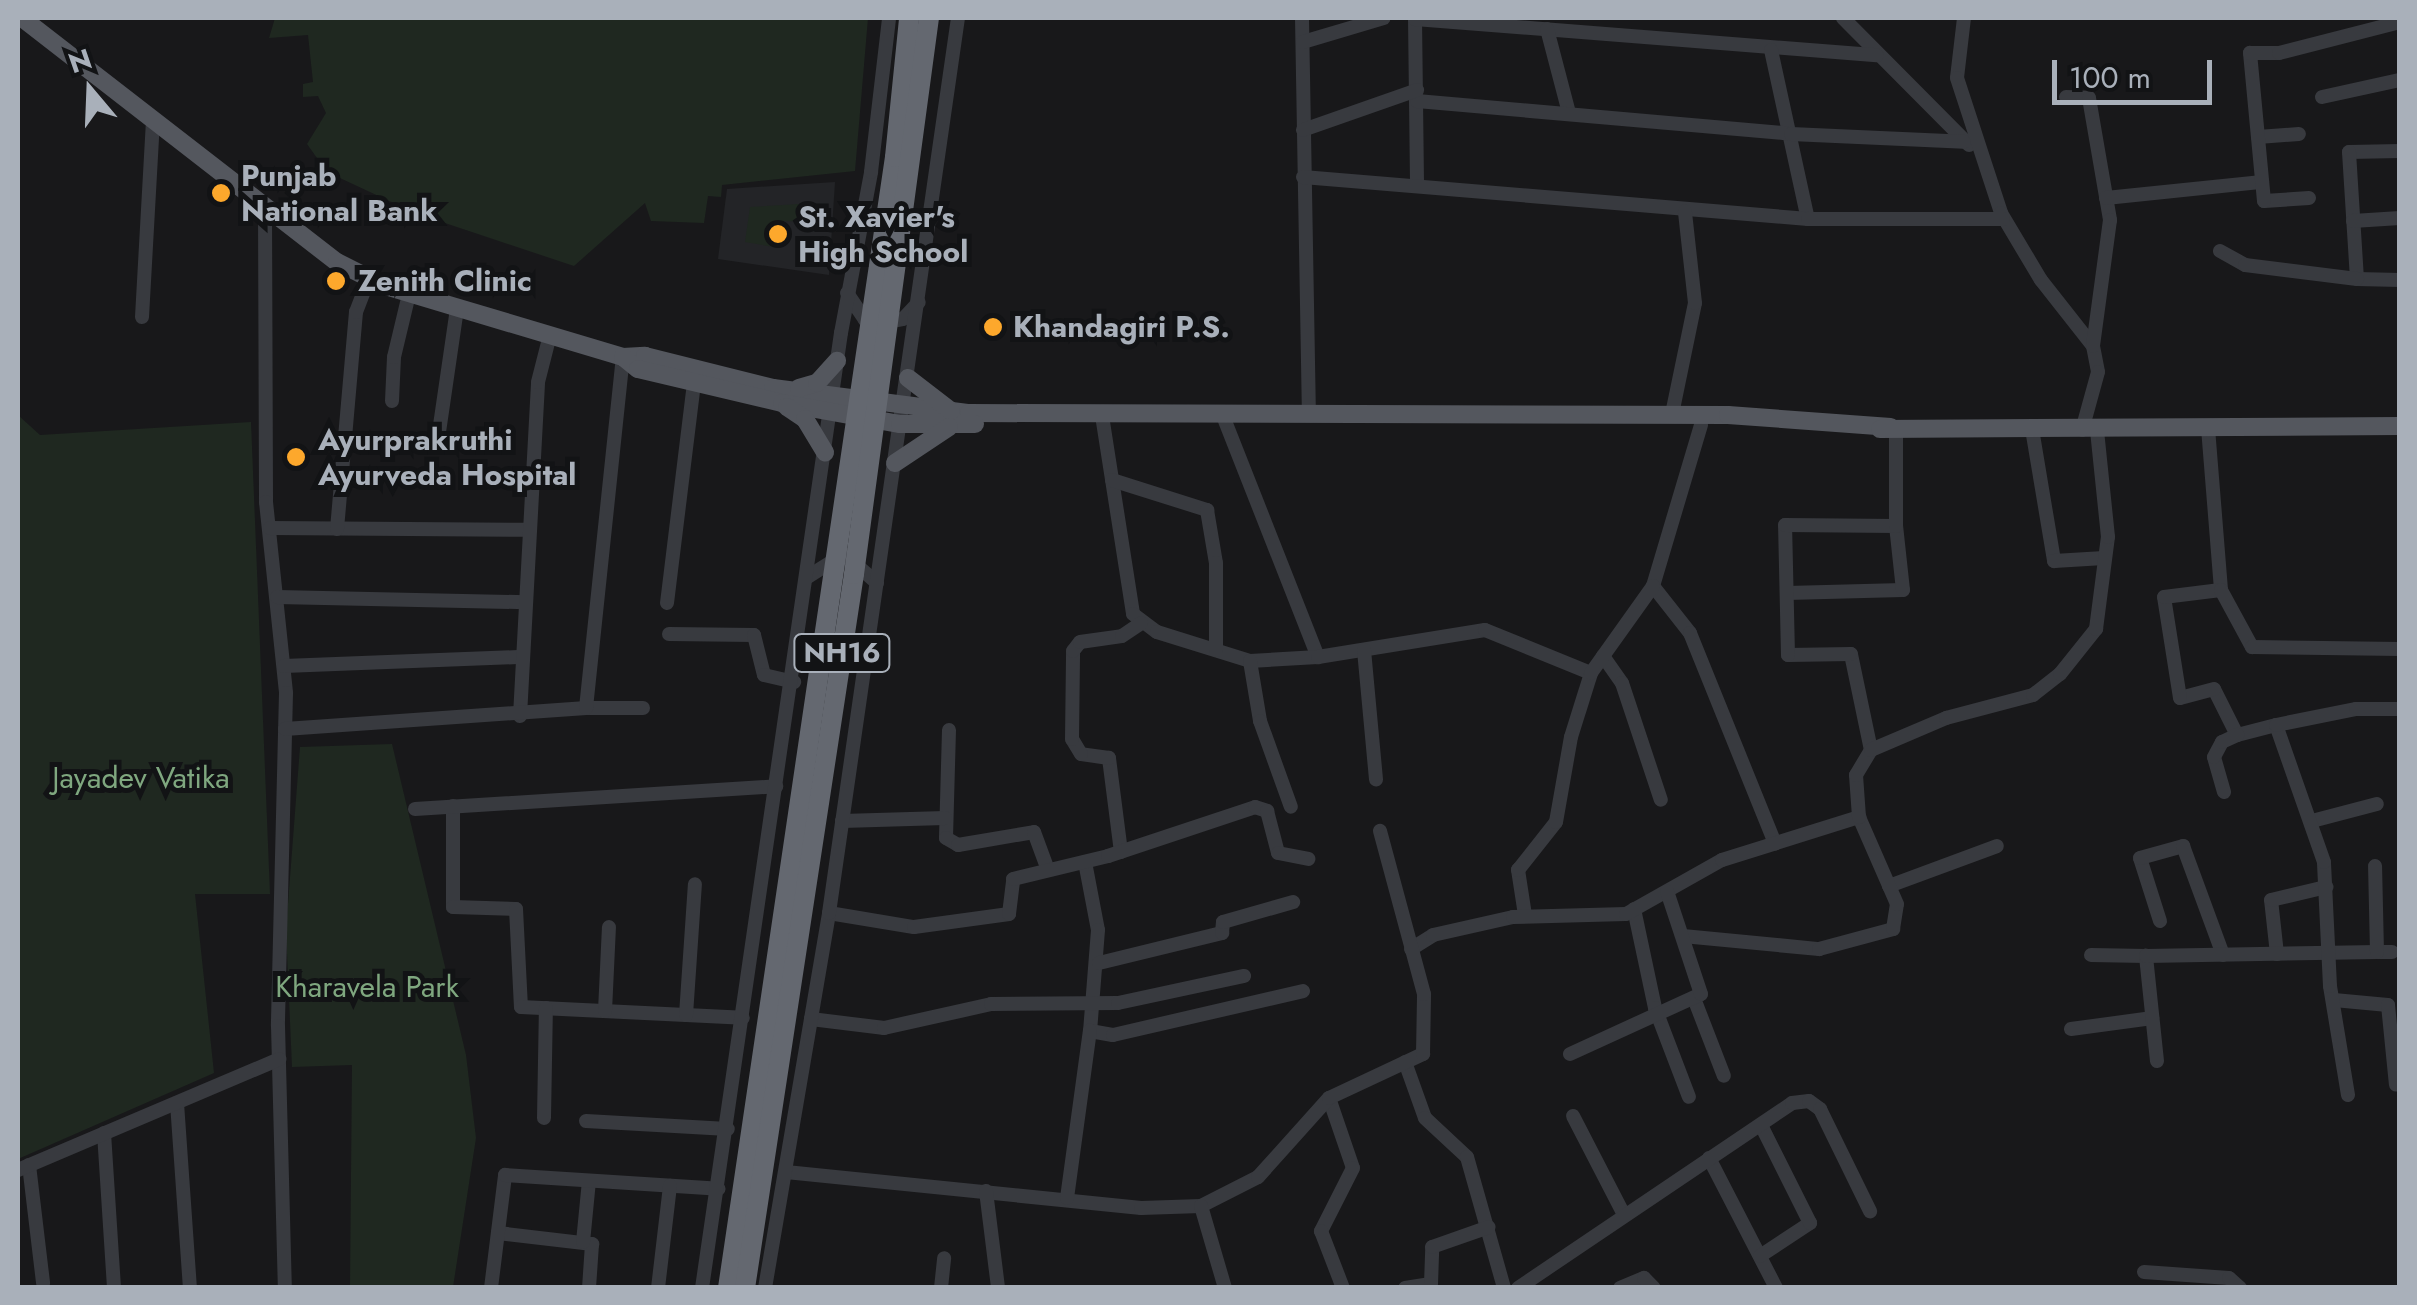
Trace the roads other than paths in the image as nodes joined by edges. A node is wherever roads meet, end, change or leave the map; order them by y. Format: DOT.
graph roads {
  1 [pos="22,18"];
  2 [pos="889,18"];
  3 [pos="909,18"];
  4 [pos="930,18"];
  5 [pos="958,18"];
  6 [pos="1302,18"];
  7 [pos="1384,18"];
  8 [pos="1415,18"];
  9 [pos="1843,18"];
  10 [pos="1964,18"];
  11 [pos="2400,22"];
  12 [pos="1546,29"];
  13 [pos="1303,42"];
  14 [pos="1771,50"];
  15 [pos="1877,55"];
  16 [pos="2400,80"];
  17 [pos="1417,96"];
  18 [pos="2066,96"];
  19 [pos="2322,98"];
  20 [pos="1569,113"];
  21 [pos="153,121"];
  22 [pos="1303,130"];
  23 [pos="1791,134"];
  24 [pos="2300,134"];
  25 [pos="2258,137"];
  26 [pos="1964,142"];
  27 [pos="1979,152"];
  28 [pos="2400,152"];
  29 [pos="1303,177"];
  30 [pos="2262,182"];
  31 [pos="1417,186"];
  32 [pos="2106,198"];
  33 [pos="2309,198"];
  34 [pos="265,209"];
  35 [pos="1685,212"];
  36 [pos="2003,218"];
  37 [pos="2400,218"];
  38 [pos="1808,219"];
  39 [pos="2353,222"];
  40 [pos="2220,251"];
  41 [pos="369,278"];
  42 [pos="2357,279"];
  43 [pos="2400,280"];
  44 [pos="847,293"];
  45 [pos="409,294"];
  46 [pos="920,301"];
  47 [pos="457,308"];
  48 [pos="142,317"];
  49 [pos="550,335"];
  50 [pos="2093,346"];
  51 [pos="623,358"];
  52 [pos="838,361"];
  53 [pos="908,378"];
  54 [pos="694,384"];
  55 [pos="786,397"];
  56 [pos="392,401"];
  57 [pos="832,404"];
  58 [pos="1309,409"];
  59 [pos="1672,414"];
  60 [pos="901,416"];
  61 [pos="1071,417"];
  62 [pos="954,418"];
  63 [pos="1611,419"];
  64 [pos="1225,421"];
  65 [pos="1102,422"];
  66 [pos="1701,425"];
  67 [pos="2400,426"];
  68 [pos="1894,427"];
  69 [pos="2208,428"];
  70 [pos="2032,430"];
  71 [pos="2090,431"];
  72 [pos="439,432"];
  73 [pos="824,452"];
  74 [pos="895,463"];
  75 [pos="1112,480"];
  76 [pos="1896,526"];
  77 [pos="270,528"];
  78 [pos="336,529"];
  79 [pos="530,530"];
  80 [pos="2104,558"];
  81 [pos="805,579"];
  82 [pos="878,583"];
  83 [pos="1653,586"];
  84 [pos="2221,590"];
  85 [pos="1787,593"];
  86 [pos="277,597"];
  87 [pos="526,602"];
  88 [pos="667,603"];
  89 [pos="1141,624"];
  90 [pos="669,634"];
  91 [pos="2400,649"];
  92 [pos="1216,650"];
  93 [pos="1364,650"];
  94 [pos="1603,656"];
  95 [pos="523,657"];
  96 [pos="1318,657"];
  97 [pos="1250,661"];
  98 [pos="284,666"];
  99 [pos="1591,673"];
  100 [pos="794,682"];
  101 [pos="586,708"];
  102 [pos="642,708"];
  103 [pos="2400,710"];
  104 [pos="520,716"];
  105 [pos="2276,726"];
  106 [pos="285,730"];
  107 [pos="949,730"];
  108 [pos="2237,734"];
  109 [pos="1871,750"];
  110 [pos="1376,779"];
  111 [pos="776,786"];
  112 [pos="2224,792"];
  113 [pos="1661,800"];
  114 [pos="2377,804"];
  115 [pos="454,806"];
  116 [pos="1290,807"];
  117 [pos="414,808"];
  118 [pos="1859,817"];
  119 [pos="944,818"];
  120 [pos="842,821"];
  121 [pos="2312,821"];
  122 [pos="1380,830"];
  123 [pos="1776,843"];
  124 [pos="1997,846"];
  125 [pos="1120,852"];
  126 [pos="1308,858"];
  127 [pos="1085,862"];
  128 [pos="2375,866"];
  129 [pos="1048,870"];
  130 [pos="694,884"];
  131 [pos="1889,886"];
  132 [pos="2326,887"];
  133 [pos="1667,891"];
  134 [pos="1293,902"];
  135 [pos="1634,909"];
  136 [pos="828,912"];
  137 [pos="1525,915"];
  138 [pos="2160,921"];
  139 [pos="610,928"];
  140 [pos="1683,936"];
  141 [pos="1412,948"];
  142 [pos="2327,953"];
  143 [pos="2277,954"];
  144 [pos="2091,955"];
  145 [pos="2223,955"];
  146 [pos="2146,956"];
  147 [pos="1099,963"];
  148 [pos="1244,976"];
  149 [pos="1303,992"];
  150 [pos="2334,1000"];
  151 [pos="1695,1001"];
  152 [pos="1093,1002"];
  153 [pos="546,1008"];
  154 [pos="605,1011"];
  155 [pos="686,1015"];
  156 [pos="1659,1017"];
  157 [pos="744,1018"];
  158 [pos="2152,1018"];
  159 [pos="812,1019"];
  160 [pos="2070,1029"];
  161 [pos="1090,1031"];
  162 [pos="1570,1054"];
  163 [pos="279,1059"];
  164 [pos="2156,1061"];
  165 [pos="1405,1062"];
  166 [pos="1724,1076"];
  167 [pos="2396,1085"];
  168 [pos="2348,1095"];
  169 [pos="1689,1097"];
  170 [pos="1329,1098"];
  171 [pos="177,1103"];
  172 [pos="1573,1116"];
  173 [pos="544,1118"];
  174 [pos="586,1120"];
  175 [pos="1761,1125"];
  176 [pos="728,1129"];
  177 [pos="104,1134"];
  178 [pos="1709,1158"];
  179 [pos="23,1168"];
  180 [pos="786,1172"];
  181 [pos="590,1180"];
  182 [pos="670,1186"];
  183 [pos="719,1190"];
  184 [pos="986,1190"];
  185 [pos="1066,1198"];
  186 [pos="1201,1206"];
  187 [pos="1870,1212"];
  188 [pos="1624,1216"];
  189 [pos="1489,1226"];
  190 [pos="498,1232"];
  191 [pos="583,1242"];
  192 [pos="1760,1256"];
  193 [pos="944,1258"];
  194 [pos="2144,1272"];
  195 [pos="43,1284"];
  196 [pos="114,1288"];
  197 [pos="190,1288"];
  198 [pos="285,1288"];
  199 [pos="491,1288"];
  200 [pos="589,1288"];
  201 [pos="658,1288"];
  202 [pos="702,1288"];
  203 [pos="728,1288"];
  204 [pos="745,1288"];
  205 [pos="766,1288"];
  206 [pos="941,1288"];
  207 [pos="998,1288"];
  208 [pos="1225,1288"];
  209 [pos="1343,1288"];
  210 [pos="1405,1288"];
  211 [pos="1504,1288"];
  212 [pos="1518,1288"];
  213 [pos="1620,1288"];
  214 [pos="1654,1288"];
  215 [pos="1776,1288"];
  216 [pos="2240,1288"];
  1 -- 21 [label="main road"];
  2 -- 44 [label="street"];
  3 -- 203 [label="highway, NH16, bridge"];
  4 -- 204 [label="highway, NH16, bridge"];
  5 -- 46 [label="street"];
  6 -- 13 [label="street"];
  7 -- 13 [label="street"];
  8 -- 12 [label="street"];
  8 -- 17 [label="street"];
  9 -- 15 [label="street"];
  10 -- 27 [label="street"];
  11 -- 25 [label="street"];
  12 -- 14 [label="street"];
  12 -- 20 [label="street"];
  13 -- 22 [label="street"];
  14 -- 15 [label="street"];
  14 -- 23 [label="street"];
  15 -- 26 [label="street"];
  16 -- 19 [label="street"];
  17 -- 20 [label="street"];
  17 -- 22 [label="street"];
  17 -- 31 [label="street"];
  18 -- 32 [label="street"];
  20 -- 23 [label="street"];
  21 -- 34 [label="main road"];
  21 -- 48 [label="street"];
  22 -- 29 [label="street"];
  23 -- 26 [label="street"];
  23 -- 38 [label="street"];
  24 -- 25 [label="street"];
  25 -- 30 [label="street"];
  26 -- 27 [label="street"];
  27 -- 36 [label="street"];
  28 -- 39 [label="street"];
  29 -- 31 [label="street"];
  29 -- 58 [label="street"];
  30 -- 32 [label="street"];
  30 -- 33 [label="street"];
  31 -- 35 [label="street"];
  32 -- 50 [label="street"];
  34 -- 41 [label="main road"];
  34 -- 77 [label="street"];
  35 -- 38 [label="street"];
  35 -- 59 [label="street"];
  36 -- 38 [label="street"];
  36 -- 50 [label="street"];
  37 -- 39 [label="street"];
  39 -- 42 [label="street"];
  40 -- 42 [label="street"];
  41 -- 45 [label="main road"];
  41 -- 78 [label="street"];
  42 -- 43 [label="street"];
  44 -- 46 [label="street"];
  44 -- 52 [label="street"];
  45 -- 47 [label="main road"];
  45 -- 56 [label="street"];
  46 -- 53 [label="street"];
  47 -- 49 [label="main road"];
  47 -- 72 [label="street"];
  49 -- 51 [label="main road"];
  49 -- 79 [label="street"];
  50 -- 71 [label="street"];
  51 -- 54 [label="main road"];
  51 -- 55 [label="main road"];
  51 -- 101 [label="street"];
  52 -- 55 [label="main road"];
  52 -- 57 [label="street"];
  53 -- 60 [label="street"];
  53 -- 62 [label="main road"];
  54 -- 55 [label="main road"];
  54 -- 88 [label="street"];
  55 -- 57 [label="main road"];
  55 -- 73 [label="main road"];
  57 -- 60 [label="main road"];
  57 -- 73 [label="street"];
  58 -- 61 [label="main road"];
  58 -- 63 [label="main road"];
  59 -- 63 [label="main road"];
  59 -- 68 [label="main road"];
  60 -- 62 [label="main road"];
  60 -- 74 [label="street"];
  61 -- 62 [label="main road"];
  61 -- 65 [label="main road"];
  62 -- 74 [label="main road"];
  63 -- 64 [label="main road"];
  63 -- 66 [label="main road"];
  64 -- 65 [label="main road"];
  64 -- 96 [label="street"];
  65 -- 75 [label="street"];
  66 -- 68 [label="main road"];
  66 -- 83 [label="street"];
  67 -- 69 [label="main road"];
  68 -- 70 [label="main road"];
  68 -- 76 [label="street"];
  69 -- 71 [label="main road"];
  69 -- 84 [label="street"];
  70 -- 71 [label="main road"];
  70 -- 80 [label="street"];
  71 -- 80 [label="street"];
  73 -- 81 [label="street"];
  74 -- 82 [label="street"];
  75 -- 89 [label="street"];
  75 -- 92 [label="street"];
  76 -- 85 [label="street"];
  76 -- 85 [label="street"];
  77 -- 78 [label="street"];
  77 -- 86 [label="street"];
  78 -- 79 [label="street"];
  79 -- 87 [label="street"];
  80 -- 109 [label="street"];
  81 -- 82 [label="street"];
  81 -- 100 [label="street"];
  82 -- 120 [label="street"];
  83 -- 94 [label="street"];
  83 -- 123 [label="street"];
  84 -- 91 [label="street"];
  84 -- 108 [label="street"];
  85 -- 109 [label="street"];
  86 -- 87 [label="street"];
  86 -- 98 [label="street"];
  87 -- 95 [label="street"];
  89 -- 92 [label="street"];
  89 -- 125 [label="street"];
  90 -- 100 [label="street"];
  92 -- 97 [label="street"];
  93 -- 96 [label="street"];
  93 -- 99 [label="street"];
  93 -- 110 [label="street"];
  94 -- 99 [label="street"];
  94 -- 113 [label="street"];
  95 -- 98 [label="street"];
  95 -- 104 [label="street"];
  96 -- 97 [label="street"];
  97 -- 116 [label="street"];
  98 -- 106 [label="street"];
  99 -- 137 [label="street"];
  100 -- 111 [label="street"];
  101 -- 102 [label="street"];
  101 -- 104 [label="street"];
  103 -- 105 [label="street"];
  104 -- 106 [label="street"];
  105 -- 108 [label="street"];
  105 -- 121 [label="street"];
  106 -- 163 [label="street"];
  107 -- 119 [label="street"];
  108 -- 112 [label="street"];
  109 -- 118 [label="street"];
  111 -- 115 [label="street"];
  111 -- 157 [label="street"];
  114 -- 121 [label="street"];
  115 -- 117 [label="street"];
  115 -- 153 [label="street"];
  118 -- 123 [label="street"];
  118 -- 131 [label="street"];
  119 -- 120 [label="street"];
  119 -- 129 [label="street"];
  120 -- 136 [label="street"];
  121 -- 132 [label="street"];
  122 -- 141 [label="street"];
  123 -- 133 [label="street"];
  124 -- 131 [label="street"];
  125 -- 126 [label="street"];
  125 -- 127 [label="street"];
  127 -- 129 [label="street"];
  127 -- 147 [label="street"];
  128 -- 142 [label="street"];
  129 -- 136 [label="street"];
  130 -- 155 [label="street"];
  131 -- 140 [label="street"];
  132 -- 142 [label="street"];
  132 -- 143 [label="street"];
  133 -- 135 [label="street"];
  133 -- 140 [label="street"];
  134 -- 147 [label="street"];
  135 -- 137 [label="street"];
  135 -- 156 [label="street"];
  136 -- 159 [label="street"];
  137 -- 141 [label="street"];
  138 -- 145 [label="street"];
  139 -- 154 [label="street"];
  140 -- 151 [label="street"];
  141 -- 165 [label="street"];
  142 -- 143 [label="street"];
  142 -- 150 [label="street"];
  143 -- 145 [label="street"];
  144 -- 146 [label="street"];
  145 -- 146 [label="street"];
  146 -- 158 [label="street"];
  147 -- 152 [label="street"];
  148 -- 152 [label="street"];
  149 -- 161 [label="street"];
  150 -- 167 [label="street"];
  150 -- 168 [label="street"];
  151 -- 156 [label="street"];
  151 -- 166 [label="street"];
  152 -- 159 [label="street"];
  152 -- 161 [label="street"];
  153 -- 154 [label="street"];
  153 -- 173 [label="street"];
  154 -- 155 [label="street"];
  155 -- 157 [label="street"];
  156 -- 162 [label="street"];
  156 -- 169 [label="street"];
  157 -- 176 [label="street"];
  158 -- 160 [label="street"];
  158 -- 164 [label="street"];
  159 -- 180 [label="street"];
  161 -- 185 [label="street"];
  163 -- 171 [label="street"];
  163 -- 198 [label="street"];
  165 -- 170 [label="street"];
  165 -- 189 [label="street"];
  170 -- 186 [label="street"];
  170 -- 209 [label="street"];
  171 -- 177 [label="street"];
  171 -- 197 [label="street"];
  172 -- 188 [label="street"];
  174 -- 176 [label="street"];
  175 -- 178 [label="street"];
  175 -- 187 [label="street"];
  175 -- 192 [label="street"];
  176 -- 183 [label="street"];
  177 -- 179 [label="street"];
  177 -- 196 [label="street"];
  178 -- 188 [label="street"];
  178 -- 192 [label="street"];
  179 -- 195 [label="street"];
  180 -- 184 [label="street"];
  180 -- 205 [label="street"];
  181 -- 182 [label="street"];
  181 -- 190 [label="street"];
  181 -- 191 [label="street"];
  182 -- 183 [label="street"];
  182 -- 201 [label="street"];
  183 -- 202 [label="street"];
  184 -- 185 [label="street"];
  184 -- 207 [label="street"];
  185 -- 186 [label="street"];
  186 -- 208 [label="street"];
  188 -- 212 [label="street"];
  189 -- 210 [label="street"];
  189 -- 211 [label="street"];
  190 -- 191 [label="street"];
  190 -- 199 [label="street"];
  191 -- 200 [label="street"];
  192 -- 215 [label="street"];
  193 -- 206 [label="street"];
  194 -- 216 [label="street"];
  213 -- 214 [label="street"];
}
